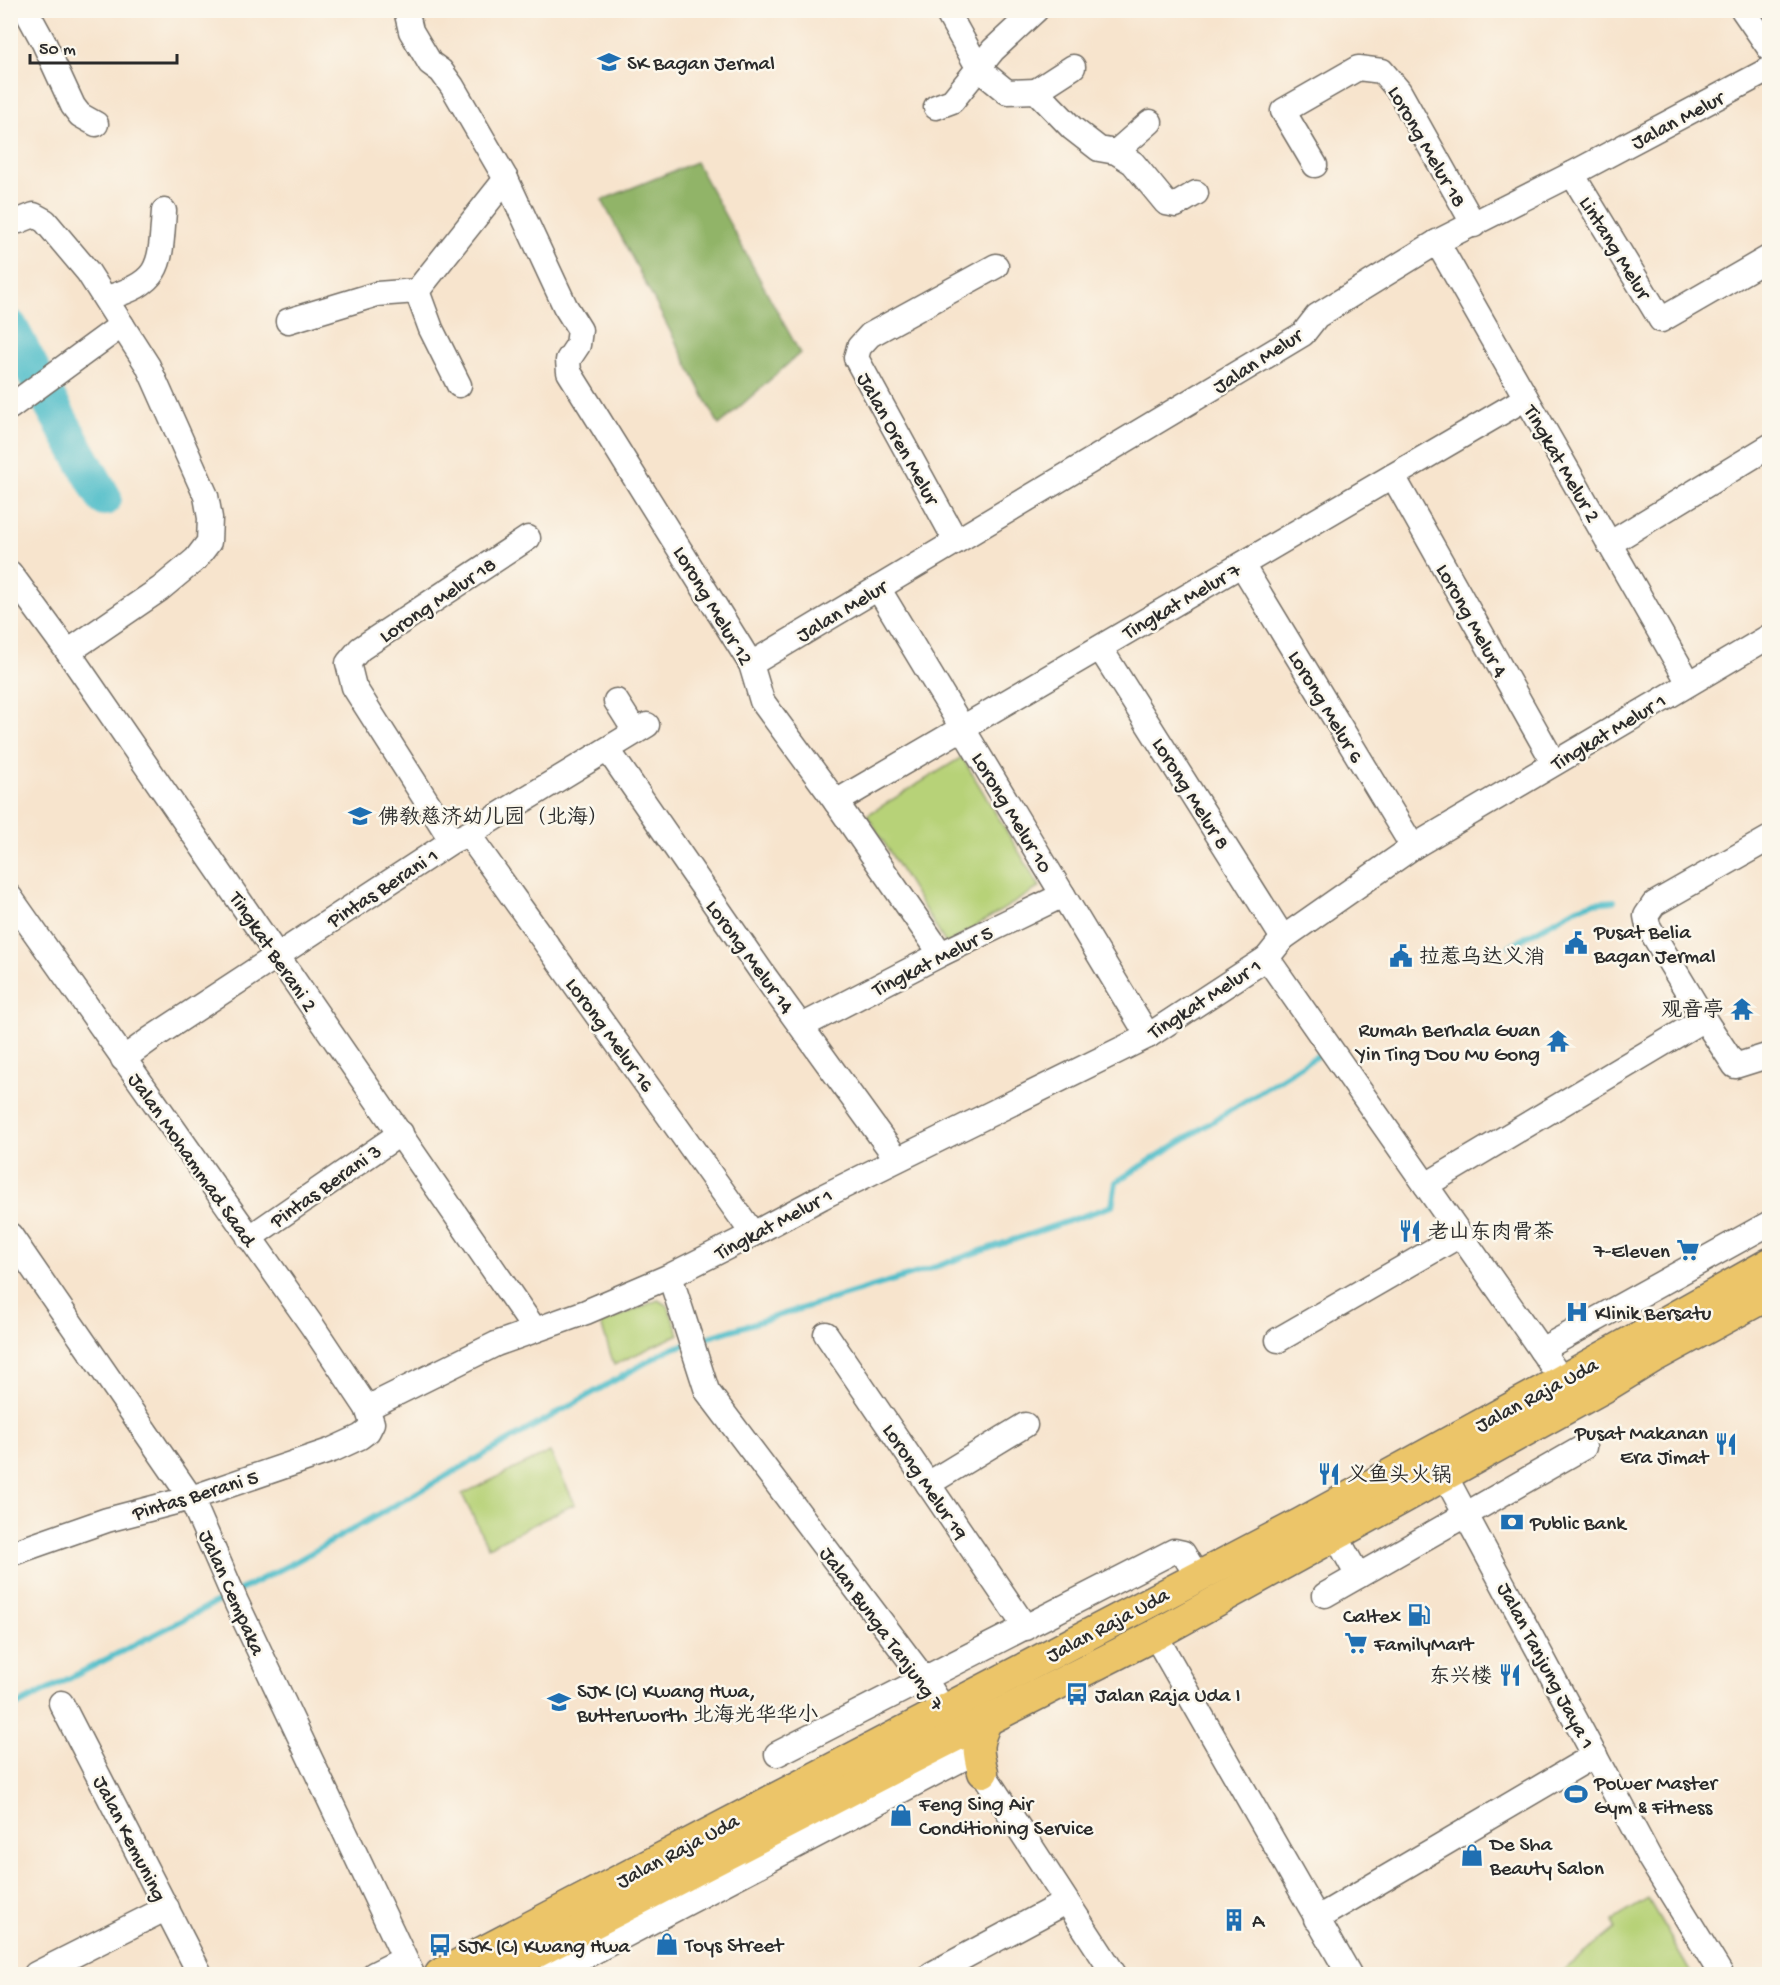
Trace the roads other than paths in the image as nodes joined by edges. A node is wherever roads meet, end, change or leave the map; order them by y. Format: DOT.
graph roads {
  1 [pos="27,10"];
  2 [pos="406,10"];
  3 [pos="946,10"];
  4 [pos="1036,10"];
  5 [pos="1743,10"];
  6 [pos="1770,49"];
  7 [pos="1073,67"];
  8 [pos="979,69"];
  9 [pos="1770,69"];
  10 [pos="1036,92"];
  11 [pos="936,107"];
  12 [pos="1150,122"];
  13 [pos="96,124"];
  14 [pos="1116,152"];
  15 [pos="1314,165"];
  16 [pos="1572,174"];
  17 [pos="506,179"];
  18 [pos="1196,193"];
  19 [pos="164,211"];
  20 [pos="19,221"];
  21 [pos="1474,225"];
  22 [pos="1437,242"];
  23 [pos="1770,257"];
  24 [pos="996,266"];
  25 [pos="417,291"];
  26 [pos="106,298"];
  27 [pos="288,321"];
  28 [pos="122,325"];
  29 [pos="459,385"];
  30 [pos="1526,398"];
  31 [pos="19,401"];
  32 [pos="1770,446"];
  33 [pos="1393,476"];
  34 [pos="528,538"];
  35 [pos="956,541"];
  36 [pos="1609,544"];
  37 [pos="1242,564"];
  38 [pos="10,573"];
  39 [pos="878,588"];
  40 [pos="1770,636"];
  41 [pos="1100,648"];
  42 [pos="68,652"];
  43 [pos="348,663"];
  44 [pos="751,664"];
  45 [pos="1689,683"];
  46 [pos="616,701"];
  47 [pos="962,728"];
  48 [pos="608,750"];
  49 [pos="1554,763"];
  50 [pos="836,802"];
  51 [pos="460,838"];
  52 [pos="1770,838"];
  53 [pos="1413,847"];
  54 [pos="1063,895"];
  55 [pos="10,897"];
  56 [pos="1283,938"];
  57 [pos="941,954"];
  58 [pos="278,955"];
  59 [pos="1267,958"];
  60 [pos="1704,1019"];
  61 [pos="802,1026"];
  62 [pos="1148,1036"];
  63 [pos="1770,1055"];
  64 [pos="123,1059"];
  65 [pos="401,1133"];
  66 [pos="897,1159"];
  67 [pos="1426,1185"];
  68 [pos="1770,1223"];
  69 [pos="753,1234"];
  70 [pos="10,1235"];
  71 [pos="1461,1235"];
  72 [pos="249,1238"];
  73 [pos="1770,1263"];
  74 [pos="670,1276"];
  75 [pos="1770,1294"];
  76 [pos="535,1330"];
  77 [pos="826,1334"];
  78 [pos="1278,1340"];
  79 [pos="1541,1350"];
  80 [pos="1562,1380"];
  81 [pos="369,1415"];
  82 [pos="1025,1425"];
  83 [pos="1584,1447"];
  84 [pos="1444,1474"];
  85 [pos="928,1484"];
  86 [pos="191,1498"];
  87 [pos="1466,1515"];
  88 [pos="1336,1536"];
  89 [pos="10,1554"];
  90 [pos="1197,1576"];
  91 [pos="1358,1576"];
  92 [pos="1325,1596"];
  93 [pos="1026,1628"];
  94 [pos="1155,1635"];
  95 [pos="925,1680"];
  96 [pos="61,1703"];
  97 [pos="987,1720"];
  98 [pos="964,1743"];
  99 [pos="900,1749"];
  100 [pos="777,1754"];
  101 [pos="1595,1755"];
  102 [pos="1066,1902"];
  103 [pos="167,1908"];
  104 [pos="1316,1919"];
  105 [pos="408,1966"];
  106 [pos="502,1973"];
  107 [pos="36,1974"];
  108 [pos="200,1974"];
  109 [pos="374,1974"];
  110 [pos="440,1974"];
  111 [pos="551,1974"];
  112 [pos="932,1974"];
  113 [pos="1114,1974"];
  114 [pos="1349,1974"];
  115 [pos="1721,1974"];
  1 -- 13 [label="street"];
  2 -- 17 [label="street"];
  3 -- 8 [label="street"];
  4 -- 8 [label="street"];
  5 -- 6 [label="street"];
  7 -- 10 [label="street"];
  8 -- 10 [label="street"];
  8 -- 11 [label="street"];
  9 -- 16 [label="street, Jalan Melur"];
  10 -- 14 [label="street"];
  12 -- 14 [label="street"];
  14 -- 18 [label="street"];
  15 -- 21 [label="street, Lorong Melur 18"];
  16 -- 21 [label="street, Jalan Melur"];
  16 -- 23 [label="street, Lintang Melur"];
  17 -- 25 [label="street"];
  17 -- 44 [label="street, Lorong Melur 12"];
  19 -- 26 [label="street"];
  20 -- 26 [label="street"];
  21 -- 22 [label="street, Jalan Melur"];
  22 -- 30 [label="street, Tingkat Melur 2"];
  22 -- 35 [label="street, Jalan Melur"];
  24 -- 35 [label="street, Jalan Oren Melur"];
  25 -- 27 [label="street"];
  25 -- 29 [label="street"];
  26 -- 28 [label="street"];
  28 -- 31 [label="street"];
  28 -- 42 [label="street"];
  30 -- 33 [label="street, Tingkat Melur 7"];
  30 -- 36 [label="street, Tingkat Melur 2"];
  32 -- 36 [label="street"];
  33 -- 37 [label="street, Tingkat Melur 7"];
  33 -- 49 [label="street, Lorong Melur 4"];
  34 -- 43 [label="street, Lorong Melur 18"];
  35 -- 39 [label="street, Jalan Melur"];
  36 -- 45 [label="street, Tingkat Melur 2"];
  37 -- 41 [label="street, Tingkat Melur 7"];
  37 -- 53 [label="street, Lorong Melur 6"];
  38 -- 42 [label="street, Tingkat Berani 2"];
  39 -- 44 [label="street, Jalan Melur"];
  39 -- 47 [label="street, Lorong Melur 10"];
  40 -- 45 [label="street, Tingkat Melur 1"];
  41 -- 47 [label="street, Tingkat Melur 7"];
  41 -- 56 [label="street, Lorong Melur 8"];
  42 -- 58 [label="street, Tingkat Berani 2"];
  43 -- 51 [label="street, Lorong Melur 16"];
  44 -- 50 [label="street, Lorong Melur 12"];
  45 -- 49 [label="street, Tingkat Melur 1"];
  46 -- 48 [label="street, Pintas Berani 1"];
  47 -- 50 [label="street, Tingkat Melur 7"];
  47 -- 54 [label="street, Lorong Melur 10"];
  48 -- 51 [label="street, Pintas Berani 1"];
  48 -- 61 [label="street, Lorong Melur 14"];
  49 -- 53 [label="street, Tingkat Melur 1"];
  50 -- 57 [label="street, Lorong Melur 12"];
  51 -- 58 [label="street, Pintas Berani 1"];
  51 -- 69 [label="street, Lorong Melur 16"];
  52 -- 60 [label="street"];
  53 -- 56 [label="street, Tingkat Melur 1"];
  54 -- 57 [label="street, Tingkat Melur 5"];
  54 -- 62 [label="street, Lorong Melur 10"];
  55 -- 64 [label="street, Jalan Mohammad Saad"];
  56 -- 59 [label="street, Tingkat Melur 1"];
  57 -- 61 [label="street, Tingkat Melur 5"];
  58 -- 64 [label="street, Pintas Berani 1"];
  58 -- 65 [label="street, Tingkat Berani 2"];
  59 -- 62 [label="street, Tingkat Melur 1"];
  59 -- 67 [label="street"];
  60 -- 63 [label="street"];
  60 -- 67 [label="street"];
  61 -- 66 [label="street, Lorong Melur 14"];
  62 -- 66 [label="street, Tingkat Melur 1"];
  64 -- 72 [label="street, Jalan Mohammad Saad"];
  65 -- 72 [label="street, Pintas Berani 3"];
  65 -- 76 [label="street, Tingkat Berani 2"];
  66 -- 69 [label="street, Tingkat Melur 1"];
  67 -- 71 [label="street"];
  68 -- 79 [label="street"];
  69 -- 74 [label="street, Tingkat Melur 1"];
  70 -- 86 [label="street, Jalan Cempaka"];
  71 -- 78 [label="street"];
  71 -- 79 [label="street"];
  72 -- 81 [label="street, Jalan Mohammad Saad"];
  73 -- 80 [label="main road, Jalan Raja Uda"];
  74 -- 76 [label="street, Pintas Berani 5"];
  74 -- 95 [label="street, Jalan Bunga Tanjung 7"];
  75 -- 84 [label="main road, Jalan Raja Uda"];
  76 -- 81 [label="street, Pintas Berani 5"];
  77 -- 85 [label="street, Lorong Melur 19"];
  79 -- 80 [label="street"];
  80 -- 90 [label="main road, Jalan Raja Uda"];
  81 -- 86 [label="street, Pintas Berani 5"];
  82 -- 85 [label="street"];
  83 -- 87 [label="street"];
  84 -- 87 [label="street, Jalan Tanjung Jaya 1"];
  84 -- 88 [label="main road, Jalan Raja Uda"];
  85 -- 93 [label="street, Lorong Melur 19"];
  86 -- 89 [label="street, Pintas Berani 5"];
  86 -- 105 [label="street, Jalan Cempaka"];
  87 -- 91 [label="street"];
  87 -- 101 [label="street, Jalan Tanjung Jaya 1"];
  88 -- 91 [label="street"];
  88 -- 94 [label="main road, Jalan Raja Uda"];
  90 -- 93 [label="street, Jalan Raja Uda"];
  90 -- 98 [label="main road, Jalan Raja Uda"];
  91 -- 92 [label="street"];
  93 -- 95 [label="street, Jalan Raja Uda"];
  94 -- 97 [label="main road, Jalan Raja Uda"];
  94 -- 104 [label="street"];
  95 -- 98 [label="street, Jalan Bunga Tanjung 7"];
  95 -- 100 [label="street, Jalan Raja Uda"];
  96 -- 103 [label="street, Jalan Kemuning"];
  97 -- 98 [label="main road, Jalan Raja Uda"];
  97 -- 98 [label="main road"];
  98 -- 99 [label="main road, Jalan Raja Uda"];
  98 -- 102 [label="street, Jalan Bunga Tanjung 7"];
  98 -- 111 [label="street"];
  99 -- 106 [label="main road, Jalan Raja Uda"];
  99 -- 110 [label="main road, Jalan Raja Uda"];
  101 -- 104 [label="street"];
  101 -- 115 [label="street, Jalan Tanjung Jaya 1"];
  102 -- 112 [label="street"];
  102 -- 113 [label="street, Jalan Bunga Tanjung 7"];
  103 -- 107 [label="street"];
  103 -- 108 [label="street, Jalan Kemuning"];
  104 -- 114 [label="street"];
  105 -- 109 [label="street"];
}
